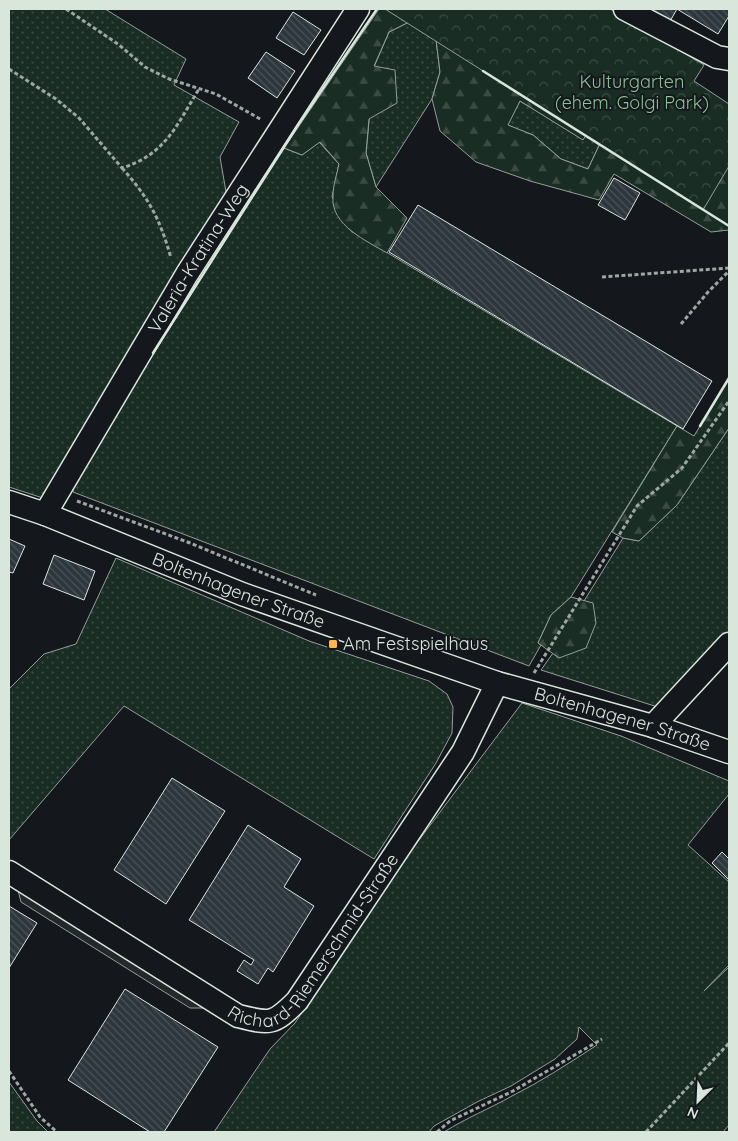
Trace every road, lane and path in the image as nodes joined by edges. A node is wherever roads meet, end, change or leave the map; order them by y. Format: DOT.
graph roads {
  1 [pos="66,9"];
  2 [pos="358,9"];
  3 [pos="625,9"];
  4 [pos="729,59"];
  5 [pos="9,69"];
  6 [pos="199,89"];
  7 [pos="268,123"];
  8 [pos="122,168"];
  9 [pos="172,261"];
  10 [pos="729,269"];
  11 [pos="602,278"];
  12 [pos="681,324"];
  13 [pos="729,401"];
  14 [pos="74,500"];
  15 [pos="9,502"];
  16 [pos="45,514"];
  17 [pos="320,597"];
  18 [pos="729,644"];
  19 [pos="533,674"];
  20 [pos="498,683"];
  21 [pos="653,726"];
  22 [pos="729,752"];
  23 [pos="9,872"];
  24 [pos="602,1039"];
  25 [pos="729,1044"];
  26 [pos="9,1070"];
  27 [pos="57,1132"];
  28 [pos="437,1132"];
  29 [pos="646,1132"];
  1 -- 6 [label="path"];
  2 -- 16 [label="street, Valeria-Kratina-Weg"];
  3 -- 4 [label="street"];
  5 -- 8 [label="path"];
  6 -- 7 [label="path"];
  6 -- 8 [label="path"];
  8 -- 9 [label="path"];
  10 -- 11 [label="path"];
  10 -- 12 [label="path"];
  13 -- 19 [label="path"];
  14 -- 17 [label="path"];
  15 -- 16 [label="street, Boltenhagener Straße"];
  16 -- 20 [label="street, Boltenhagener Straße"];
  18 -- 21 [label="street"];
  20 -- 21 [label="street, Boltenhagener Straße"];
  20 -- 23 [label="street, Richard-Riemerschmid-Straße"];
  21 -- 22 [label="street, Boltenhagener Straße"];
  24 -- 28 [label="path"];
  25 -- 29 [label="path"];
  26 -- 27 [label="path"];
}
